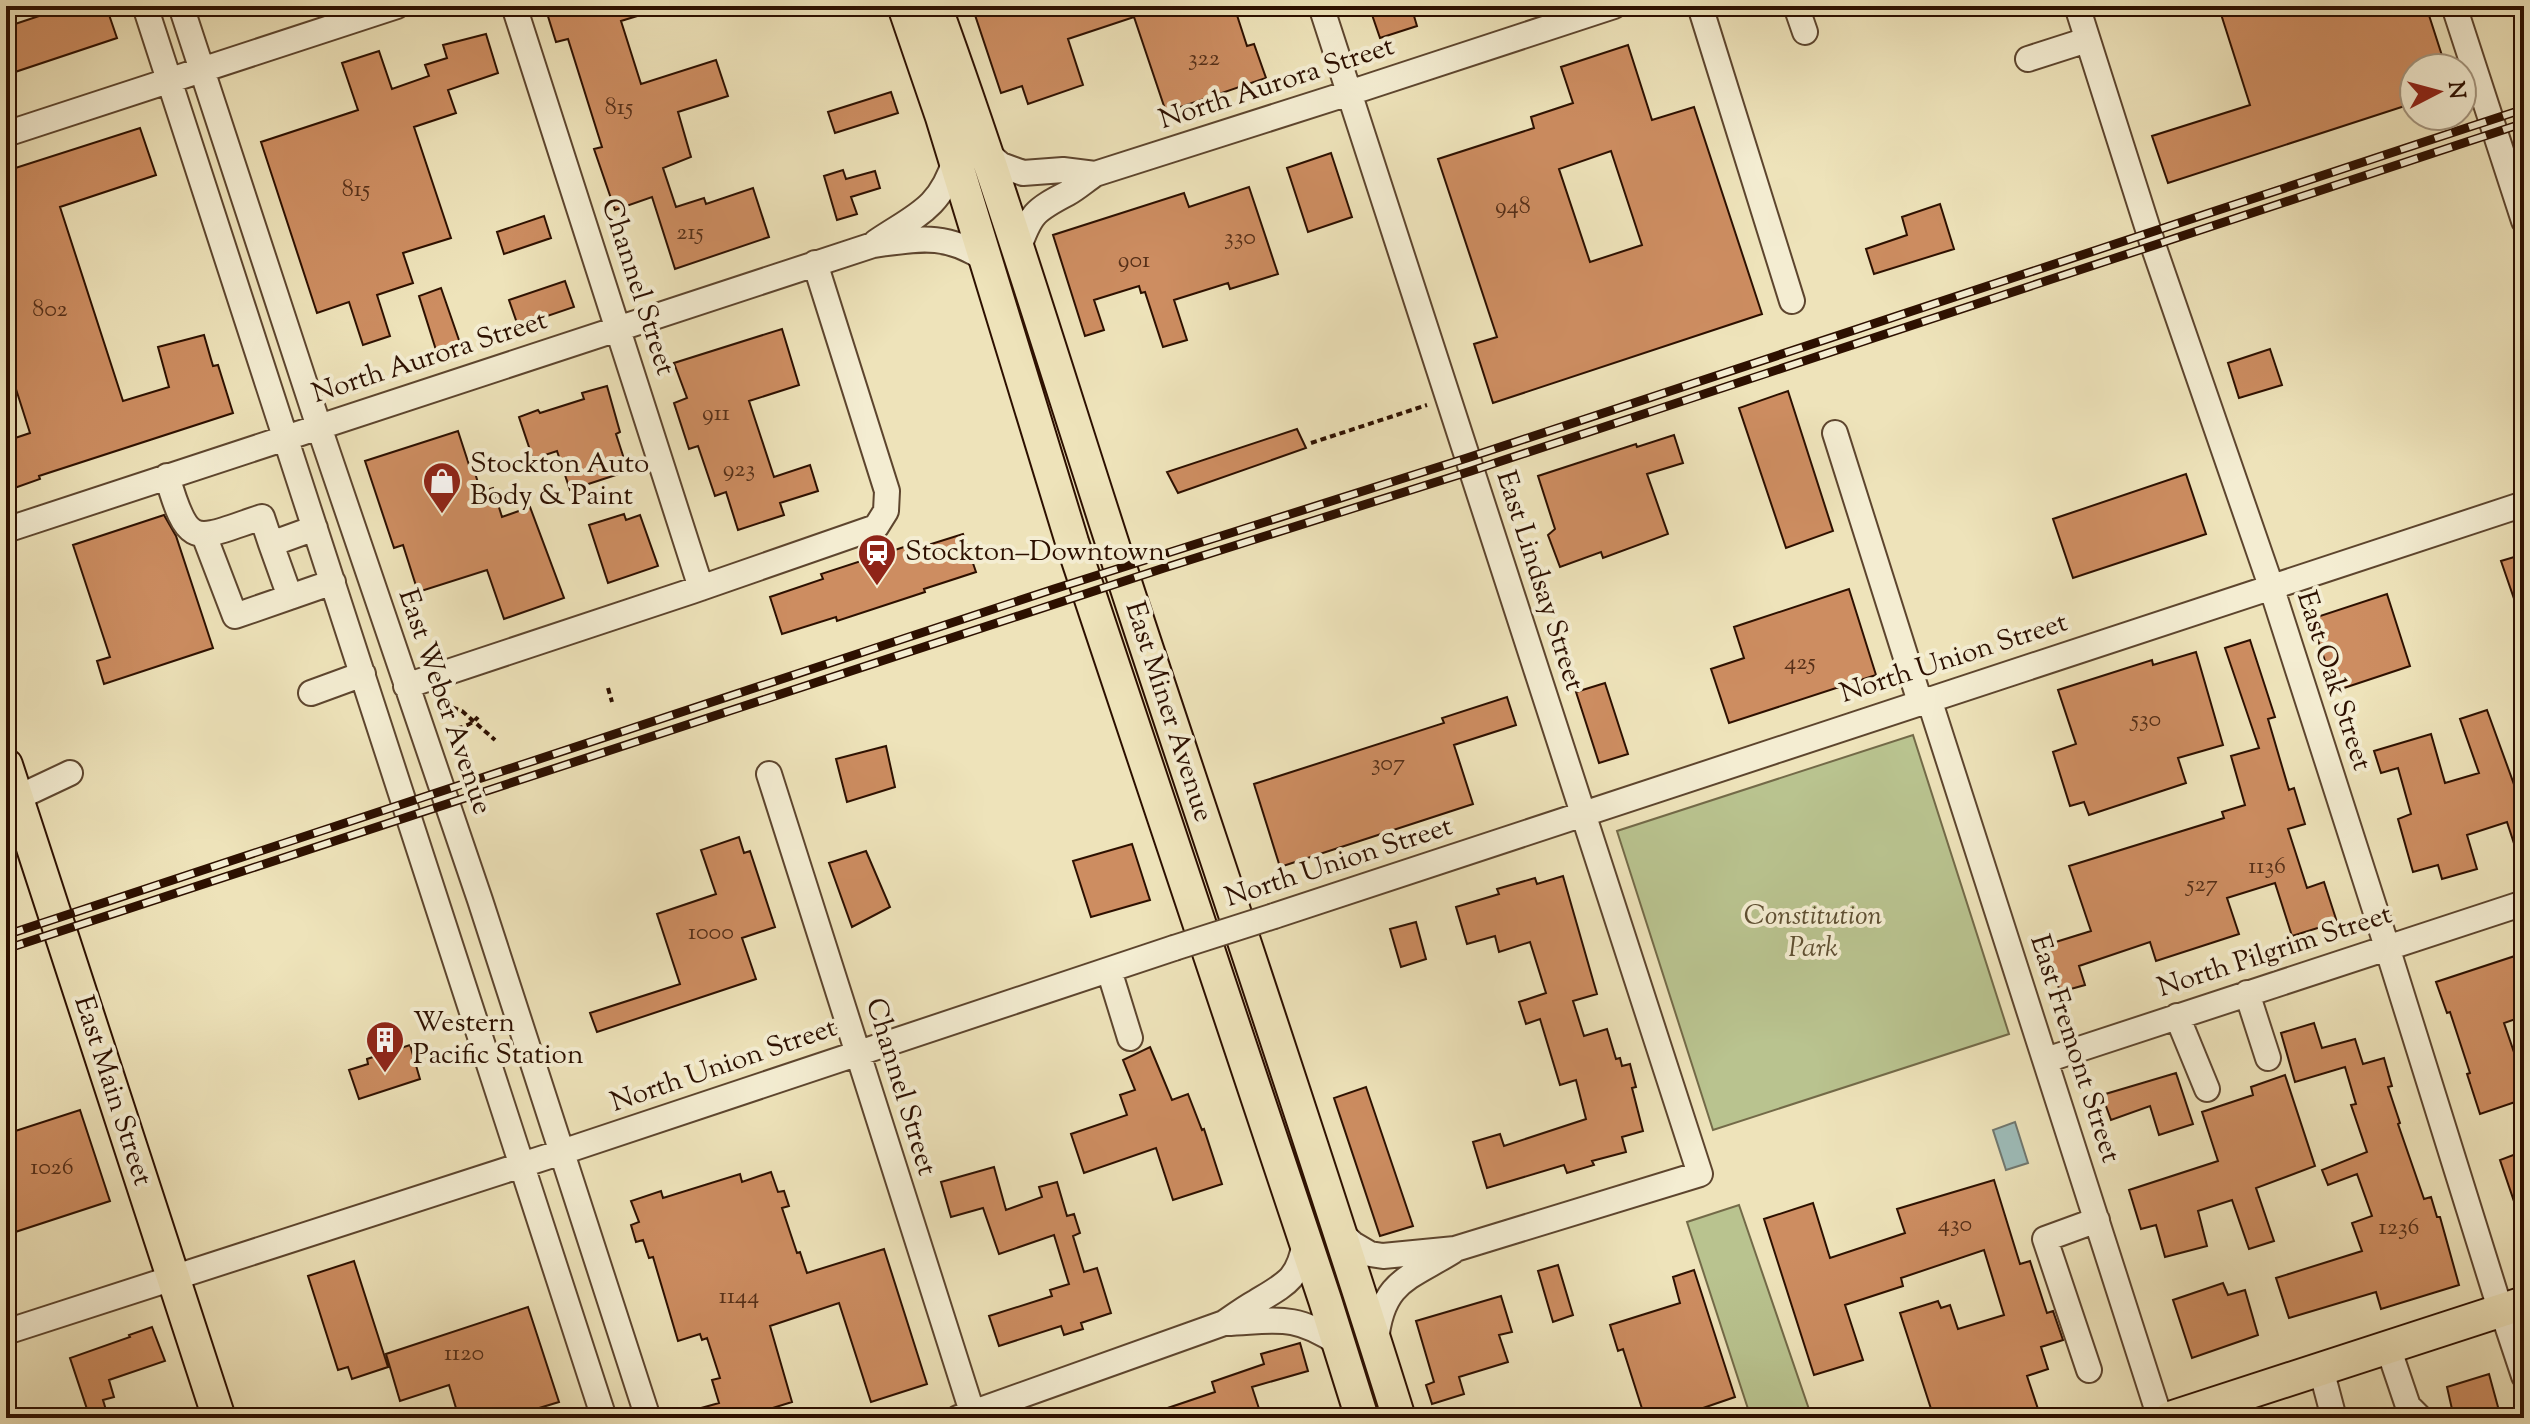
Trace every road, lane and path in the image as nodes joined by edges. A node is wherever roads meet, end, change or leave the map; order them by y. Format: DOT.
graph roads {
  1 [pos="145,6"];
  2 [pos="181,6"];
  3 [pos="397,6"];
  4 [pos="514,6"];
  5 [pos="904,6"];
  6 [pos="935,6"];
  7 [pos="1321,6"];
  8 [pos="1614,6"];
  9 [pos="1700,6"];
  10 [pos="1796,6"];
  11 [pos="2077,6"];
  12 [pos="2454,6"];
  13 [pos="1805,32"];
  14 [pos="2087,40"];
  15 [pos="2028,59"];
  16 [pos="201,70"];
  17 [pos="169,81"];
  18 [pos="1349,93"];
  19 [pos="6,134"];
  20 [pos="986,152"];
  21 [pos="955,160"];
  22 [pos="1095,174"];
  23 [pos="2524,221"];
  24 [pos="873,245"];
  25 [pos="1018,250"];
  26 [pos="986,260"];
  27 [pos="815,263"];
  28 [pos="1792,301"];
  29 [pos="619,328"];
  30 [pos="1448,398"];
  31 [pos="319,427"];
  32 [pos="1835,433"];
  33 [pos="286,438"];
  34 [pos="1311,443"];
  35 [pos="167,476"];
  36 [pos="2524,504"];
  37 [pos="315,528"];
  38 [pos="6,530"];
  39 [pos="204,535"];
  40 [pos="271,544"];
  41 [pos="333,582"];
  42 [pos="2271,586"];
  43 [pos="701,588"];
  44 [pos="290,597"];
  45 [pos="363,674"];
  46 [pos="406,686"];
  47 [pos="608,688"];
  48 [pos="311,693"];
  49 [pos="1925,700"];
  50 [pos="612,702"];
  51 [pos="443,704"];
  52 [pos="478,717"];
  53 [pos="474,722"];
  54 [pos="447,730"];
  55 [pos="495,740"];
  56 [pos="6,765"];
  57 [pos="70,773"];
  58 [pos="769,774"];
  59 [pos="17,798"];
  60 [pos="1583,814"];
  61 [pos="2524,903"];
  62 [pos="2387,947"];
  63 [pos="1109,970"];
  64 [pos="2247,993"];
  65 [pos="2177,1016"];
  66 [pos="1130,1038"];
  67 [pos="857,1052"];
  68 [pos="2268,1058"];
  69 [pos="2046,1060"];
  70 [pos="2207,1089"];
  71 [pos="562,1152"];
  72 [pos="521,1165"];
  73 [pos="2097,1220"];
  74 [pos="1340,1232"];
  75 [pos="1305,1242"];
  76 [pos="1455,1249"];
  77 [pos="173,1277"];
  78 [pos="2513,1306"];
  79 [pos="1224,1323"];
  80 [pos="6,1332"];
  81 [pos="1338,1343"];
  82 [pos="1376,1343"];
  83 [pos="2388,1347"];
  84 [pos="2321,1369"];
  85 [pos="2089,1370"];
  86 [pos="2524,1376"];
  87 [pos="968,1416"];
  88 [pos="219,1418"];
  89 [pos="604,1418"];
  90 [pos="648,1418"];
  91 [pos="1362,1418"];
  92 [pos="1399,1418"];
  93 [pos="2160,1418"];
  94 [pos="2170,1418"];
  95 [pos="2334,1418"];
  96 [pos="2420,1418"];
  1 -- 17 [label="street"];
  2 -- 16 [label="street, East Weber Avenue"];
  3 -- 16 [label="street"];
  4 -- 29 [label="street, Channel Street"];
  5 -- 21 [label="main road, East Miner Avenue"];
  6 -- 20 [label="main road, East Miner Avenue"];
  7 -- 18 [label="street, East Lindsay Street"];
  8 -- 18 [label="street, North Aurora Street"];
  9 -- 28 [label="street"];
  10 -- 13 [label="street"];
  11 -- 14 [label="street, East Oak Street"];
  12 -- 23 [label="street"];
  14 -- 15 [label="street"];
  14 -- 42 [label="street, East Oak Street"];
  16 -- 17 [label="street"];
  16 -- 31 [label="street, East Weber Avenue"];
  17 -- 19 [label="street"];
  17 -- 33 [label="street"];
  18 -- 22 [label="street, North Aurora Street"];
  18 -- 30 [label="street, East Lindsay Street"];
  20 -- 22 [label="street, North Aurora Street"];
  20 -- 25 [label="main road, East Miner Avenue"];
  21 -- 24 [label="street, North Aurora Street"];
  21 -- 26 [label="main road, East Miner Avenue"];
  22 -- 25 [label="street, North Aurora Street"];
  24 -- 26 [label="street, North Aurora Street"];
  24 -- 27 [label="street, North Aurora Street"];
  25 -- 74 [label="main road, East Miner Avenue"];
  26 -- 75 [label="main road, East Miner Avenue"];
  27 -- 29 [label="street, North Aurora Street"];
  27 -- 43 [label="street"];
  29 -- 31 [label="street, North Aurora Street"];
  29 -- 43 [label="street, Channel Street"];
  30 -- 34 [label="path"];
  30 -- 60 [label="street, East Lindsay Street"];
  31 -- 33 [label="street, North Aurora Street"];
  31 -- 46 [label="street, East Weber Avenue"];
  32 -- 49 [label="street, East Fremont Street"];
  33 -- 35 [label="street, North Aurora Street"];
  33 -- 37 [label="street"];
  35 -- 38 [label="street, North Aurora Street"];
  35 -- 39 [label="street"];
  36 -- 42 [label="street, North Union Street"];
  37 -- 40 [label="street"];
  37 -- 41 [label="street"];
  39 -- 40 [label="street"];
  39 -- 44 [label="street"];
  40 -- 44 [label="street"];
  41 -- 44 [label="street"];
  41 -- 45 [label="street"];
  42 -- 49 [label="street, North Union Street"];
  42 -- 62 [label="street, East Oak Street"];
  43 -- 46 [label="street"];
  45 -- 48 [label="street"];
  45 -- 72 [label="street"];
  46 -- 71 [label="street, East Weber Avenue"];
  47 -- 50 [label="path"];
  49 -- 60 [label="street, North Union Street"];
  49 -- 69 [label="street, East Fremont Street"];
  51 -- 53 [label="path"];
  52 -- 53 [label="path"];
  53 -- 54 [label="path"];
  53 -- 55 [label="path"];
  56 -- 59 [label="main road, East Main Street"];
  57 -- 59 [label="street"];
  58 -- 67 [label="street, Channel Street"];
  59 -- 77 [label="main road, East Main Street"];
  60 -- 63 [label="street, North Union Street, bridge"];
  60 -- 76 [label="street, East Lindsay Street"];
  61 -- 62 [label="street, North Pilgrim Street"];
  62 -- 64 [label="street, North Pilgrim Street"];
  62 -- 78 [label="street, East Oak Street"];
  63 -- 66 [label="street"];
  63 -- 67 [label="street, North Union Street"];
  64 -- 65 [label="street, North Pilgrim Street"];
  64 -- 68 [label="street"];
  65 -- 69 [label="street, North Pilgrim Street"];
  65 -- 70 [label="street"];
  67 -- 71 [label="street, North Union Street"];
  67 -- 87 [label="street, Channel Street"];
  69 -- 73 [label="street, East Fremont Street"];
  71 -- 72 [label="street, North Union Street"];
  71 -- 90 [label="street, East Weber Avenue"];
  72 -- 77 [label="street, North Union Street"];
  72 -- 89 [label="street"];
  73 -- 85 [label="street"];
  73 -- 93 [label="street, East Fremont Street"];
  74 -- 76 [label="street"];
  74 -- 82 [label="main road, East Miner Avenue"];
  75 -- 79 [label="street"];
  75 -- 81 [label="main road, East Miner Avenue"];
  76 -- 82 [label="street"];
  77 -- 80 [label="street, North Union Street"];
  77 -- 88 [label="main road, East Main Street"];
  78 -- 83 [label="main road"];
  78 -- 86 [label="street, East Oak Street"];
  79 -- 81 [label="street"];
  79 -- 87 [label="street"];
  81 -- 91 [label="main road, East Miner Avenue"];
  82 -- 92 [label="main road, East Miner Avenue"];
  83 -- 84 [label="main road"];
  83 -- 96 [label="street"];
  84 -- 94 [label="main road"];
  84 -- 95 [label="street"];
}
